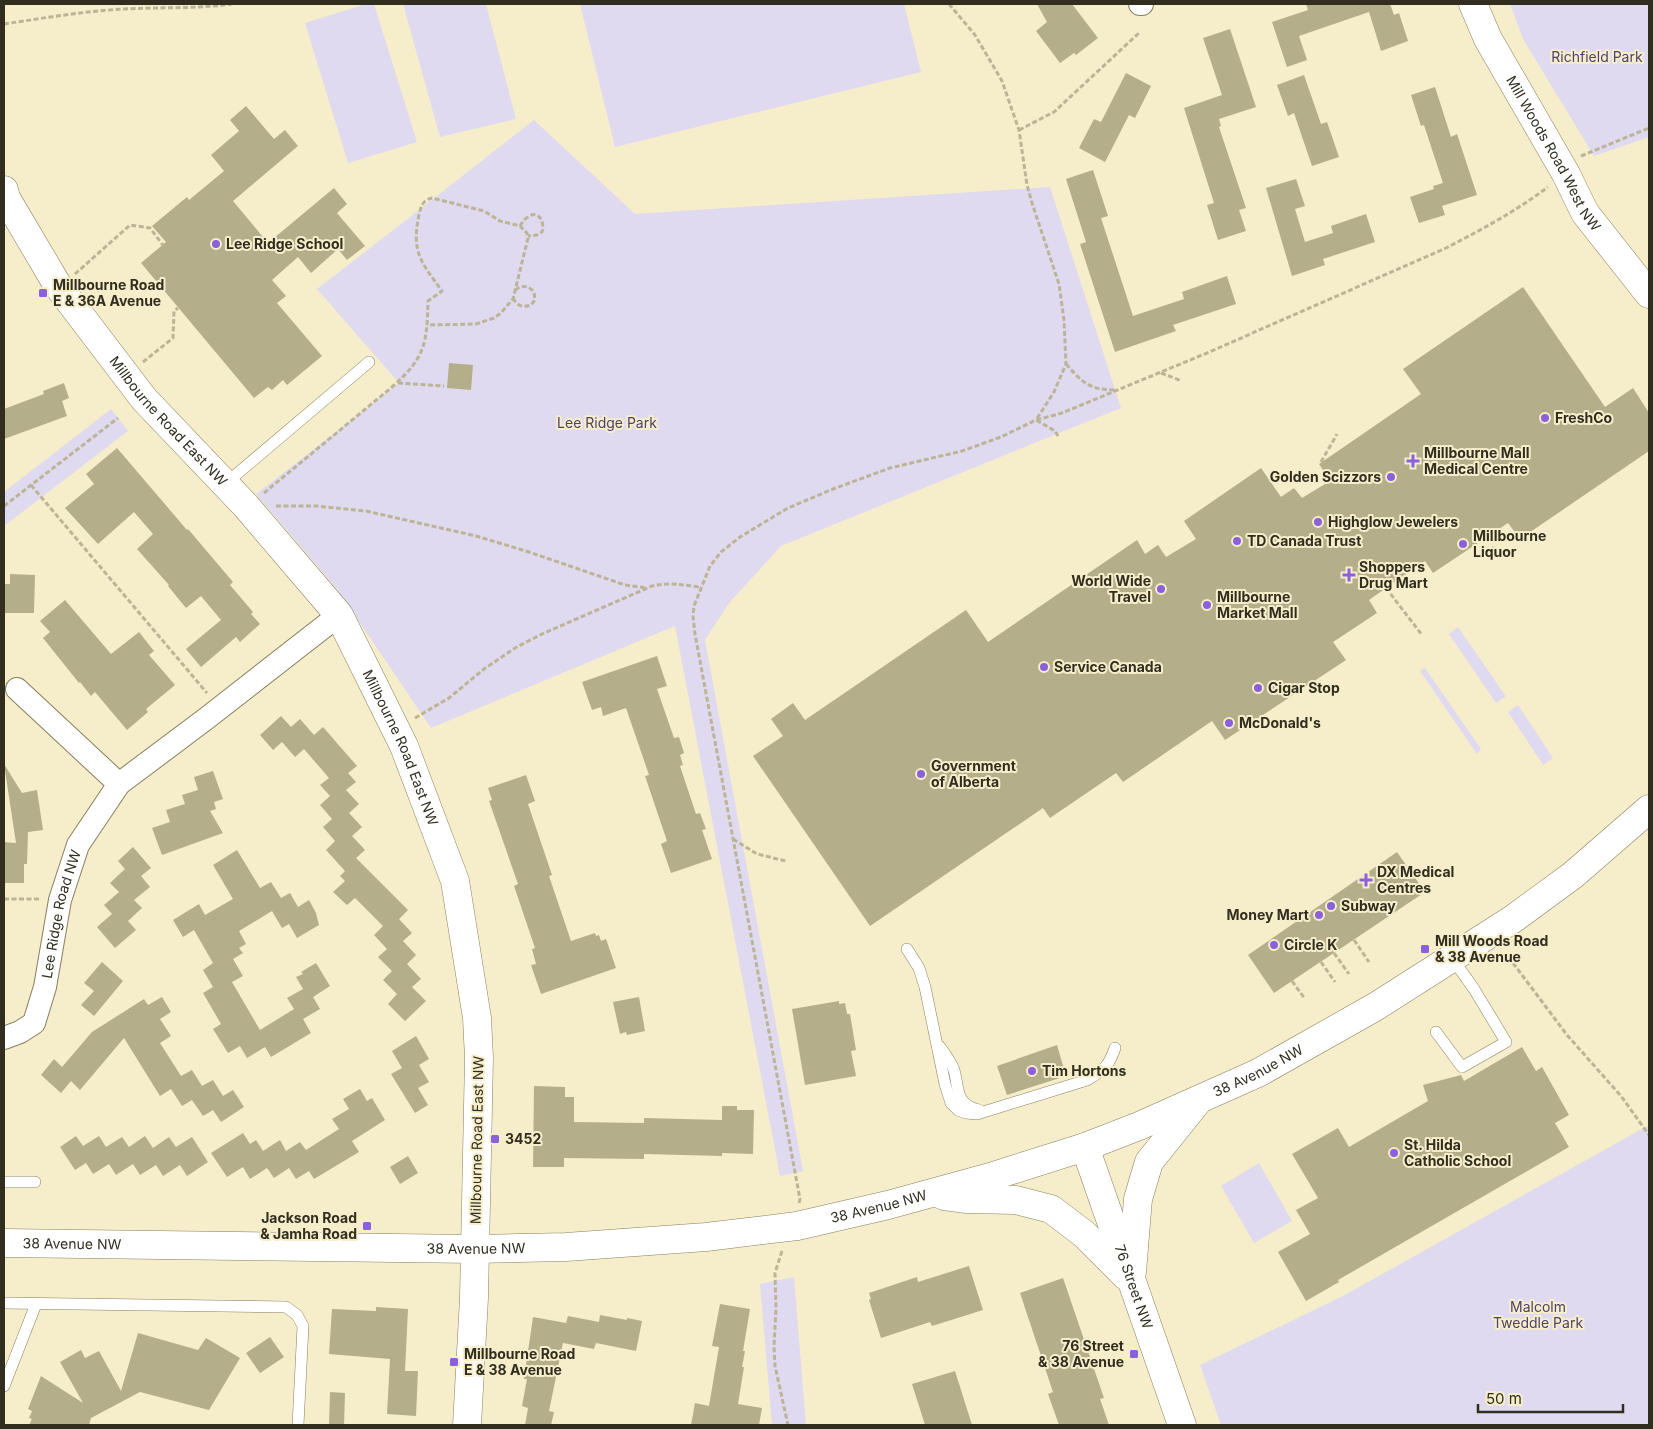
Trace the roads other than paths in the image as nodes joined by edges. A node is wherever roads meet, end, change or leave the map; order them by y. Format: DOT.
graph roads {
  1 [pos="1472,4"];
  2 [pos="4,190"];
  3 [pos="1649,294"];
  4 [pos="370,362"];
  5 [pos="225,484"];
  6 [pos="339,614"];
  7 [pos="16,689"];
  8 [pos="120,784"];
  9 [pos="1649,809"];
  10 [pos="907,949"];
  11 [pos="1452,958"];
  12 [pos="1436,1032"];
  13 [pos="4,1038"];
  14 [pos="1115,1048"];
  15 [pos="1200,1098"];
  16 [pos="1085,1147"];
  17 [pos="4,1182"];
  18 [pos="35,1182"];
  19 [pos="928,1194"];
  20 [pos="4,1243"];
  21 [pos="475,1249"];
  22 [pos="1131,1281"];
  23 [pos="4,1304"];
  24 [pos="36,1304"];
  25 [pos="4,1386"];
  26 [pos="298,1425"];
  27 [pos="467,1425"];
  28 [pos="1182,1425"];
  1 -- 3 [label="street, Mill Woods Road West NW"];
  2 -- 5 [label="street, Millbourne Road East NW"];
  4 -- 5 [label="lane"];
  5 -- 6 [label="street, Millbourne Road East NW"];
  6 -- 8 [label="street, Lee Ridge Road NW"];
  6 -- 21 [label="street, Millbourne Road East NW"];
  7 -- 8 [label="street"];
  8 -- 13 [label="street, Lee Ridge Road NW"];
  9 -- 11 [label="street, 38 Avenue NW"];
  10 -- 14 [label="lane"];
  11 -- 12 [label="lane"];
  11 -- 15 [label="street, 38 Avenue NW"];
  15 -- 16 [label="street, 38 Avenue NW"];
  15 -- 22 [label="street"];
  16 -- 19 [label="street, 38 Avenue NW"];
  16 -- 22 [label="street, 76 Street NW"];
  17 -- 18 [label="lane"];
  19 -- 21 [label="street, 38 Avenue NW"];
  19 -- 22 [label="street"];
  20 -- 21 [label="street, 38 Avenue NW"];
  21 -- 27 [label="street, Millbourne Road East NW"];
  22 -- 28 [label="street, 76 Street NW"];
  23 -- 24 [label="lane"];
  24 -- 25 [label="lane"];
  24 -- 26 [label="lane"];
}
